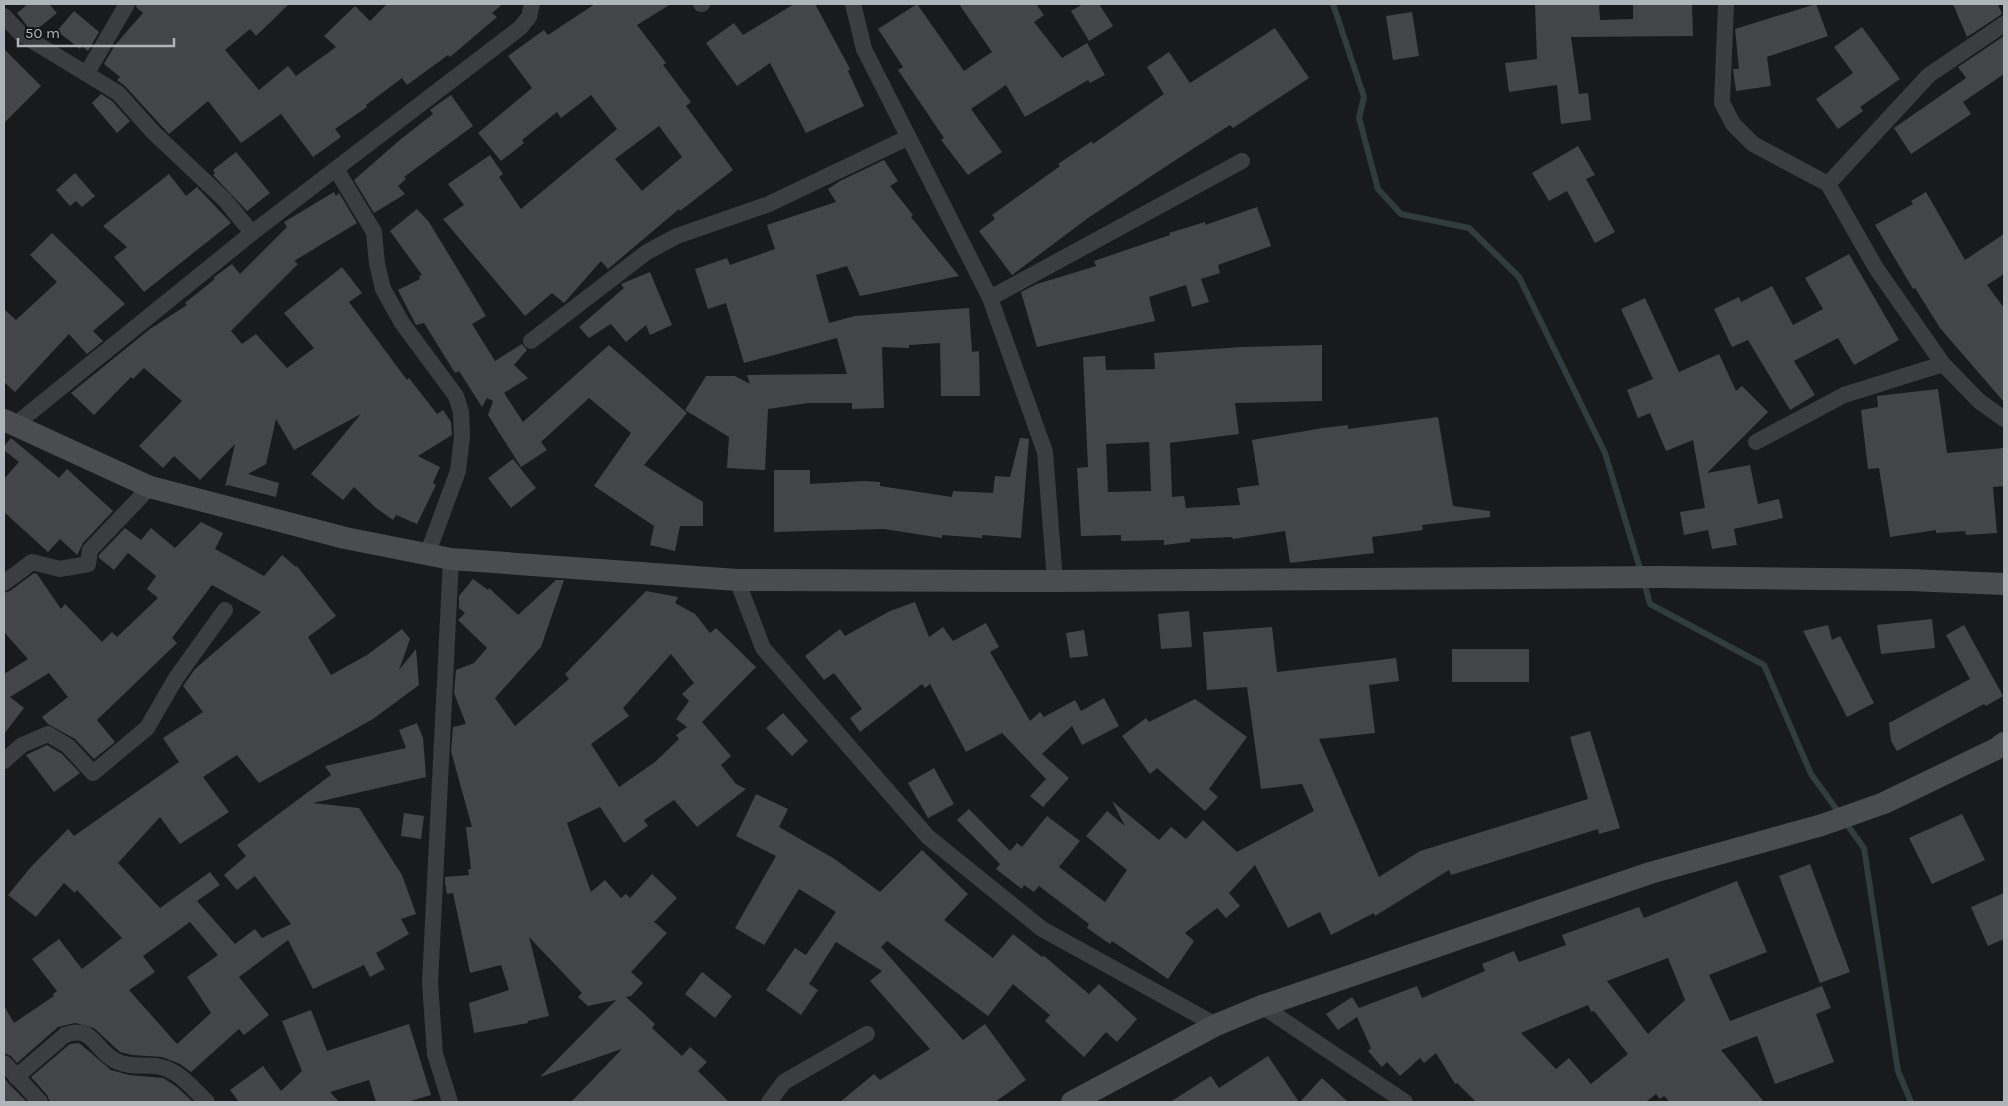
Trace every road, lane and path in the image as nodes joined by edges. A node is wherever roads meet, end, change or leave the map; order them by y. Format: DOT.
graph roads {
  1 [pos="127,4"];
  2 [pos="532,4"];
  3 [pos="853,4"];
  4 [pos="1726,4"];
  5 [pos="4,16"];
  6 [pos="2004,24"];
  7 [pos="87,73"];
  8 [pos="907,138"];
  9 [pos="1242,161"];
  10 [pos="336,169"];
  11 [pos="1828,184"];
  12 [pos="252,233"];
  13 [pos="990,298"];
  14 [pos="532,341"];
  15 [pos="1943,364"];
  16 [pos="2004,419"];
  17 [pos="10,422"];
  18 [pos="1756,442"];
  19 [pos="150,487"];
  20 [pos="427,554"];
  21 [pos="451,559"];
  22 [pos="737,580"];
  23 [pos="1055,581"];
  24 [pos="4,583"];
  25 [pos="2004,584"];
  26 [pos="225,610"];
  27 [pos="2004,743"];
  28 [pos="4,761"];
  29 [pos="1262,1006"];
  30 [pos="1216,1025"];
  31 [pos="867,1034"];
  32 [pos="4,1063"];
  33 [pos="16,1077"];
  34 [pos="40,1102"];
  35 [pos="207,1102"];
  36 [pos="450,1102"];
  37 [pos="769,1102"];
  38 [pos="1072,1102"];
  39 [pos="1405,1102"];
  1 -- 7 [label="street"];
  2 -- 10 [label="street"];
  3 -- 8 [label="street"];
  4 -- 11 [label="street"];
  5 -- 7 [label="street"];
  6 -- 11 [label="street"];
  7 -- 12 [label="street"];
  8 -- 13 [label="street"];
  8 -- 14 [label="street"];
  9 -- 13 [label="street"];
  10 -- 12 [label="street"];
  10 -- 20 [label="street"];
  11 -- 15 [label="street"];
  12 -- 17 [label="street"];
  13 -- 23 [label="street"];
  15 -- 16 [label="street"];
  15 -- 18 [label="street"];
  17 -- 19 [label="main road"];
  19 -- 20 [label="main road"];
  19 -- 24 [label="street"];
  20 -- 21 [label="main road"];
  21 -- 22 [label="main road"];
  21 -- 36 [label="street"];
  22 -- 23 [label="main road"];
  22 -- 30 [label="street"];
  23 -- 25 [label="main road"];
  26 -- 28 [label="street"];
  27 -- 29 [label="main road"];
  29 -- 30 [label="main road"];
  29 -- 39 [label="street"];
  30 -- 38 [label="main road"];
  31 -- 37 [label="street"];
  32 -- 33 [label="street"];
  33 -- 34 [label="street"];
  33 -- 35 [label="street"];
}
